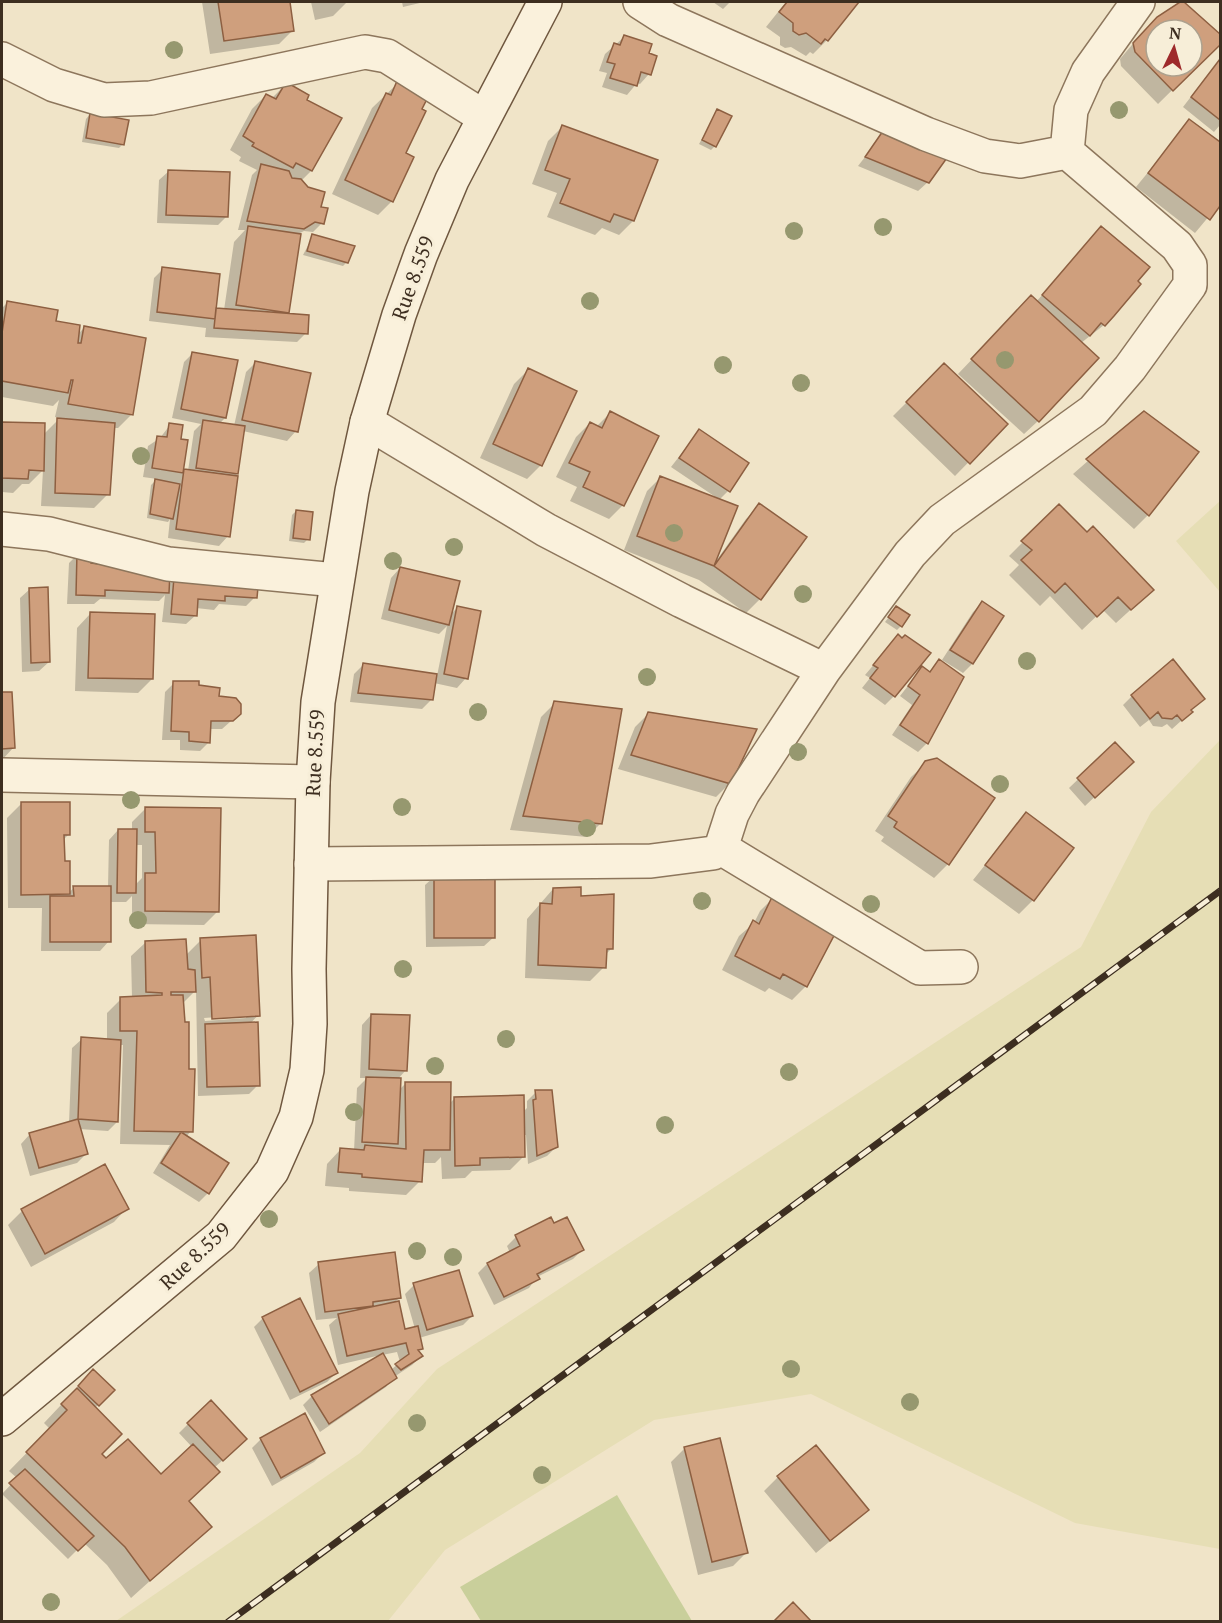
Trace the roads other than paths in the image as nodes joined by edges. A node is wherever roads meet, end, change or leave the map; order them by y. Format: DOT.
graph roads {
  1 [pos="545,2"];
  2 [pos="640,2"];
  3 [pos="1138,2"];
  4 [pos="2,59"];
  5 [pos="484,117"];
  6 [pos="1067,152"];
  7 [pos="367,422"];
  8 [pos="2,530"];
  9 [pos="336,579"];
  10 [pos="824,670"];
  11 [pos="2,775"];
  12 [pos="313,782"];
  13 [pos="721,848"];
  14 [pos="311,864"];
  15 [pos="960,967"];
  16 [pos="2,1419"];
  1 -- 5 [label="street, Rue 8.559"];
  2 -- 6 [label="street"];
  3 -- 6 [label="street"];
  4 -- 5 [label="street"];
  5 -- 7 [label="street, Rue 8.559"];
  6 -- 10 [label="street"];
  7 -- 9 [label="street, Rue 8.559"];
  7 -- 10 [label="street"];
  8 -- 9 [label="street"];
  9 -- 12 [label="street, Rue 8.559"];
  10 -- 13 [label="street"];
  11 -- 12 [label="street"];
  12 -- 14 [label="street, Rue 8.559"];
  13 -- 14 [label="street"];
  13 -- 15 [label="street"];
  14 -- 16 [label="street, Rue 8.559"];
}
